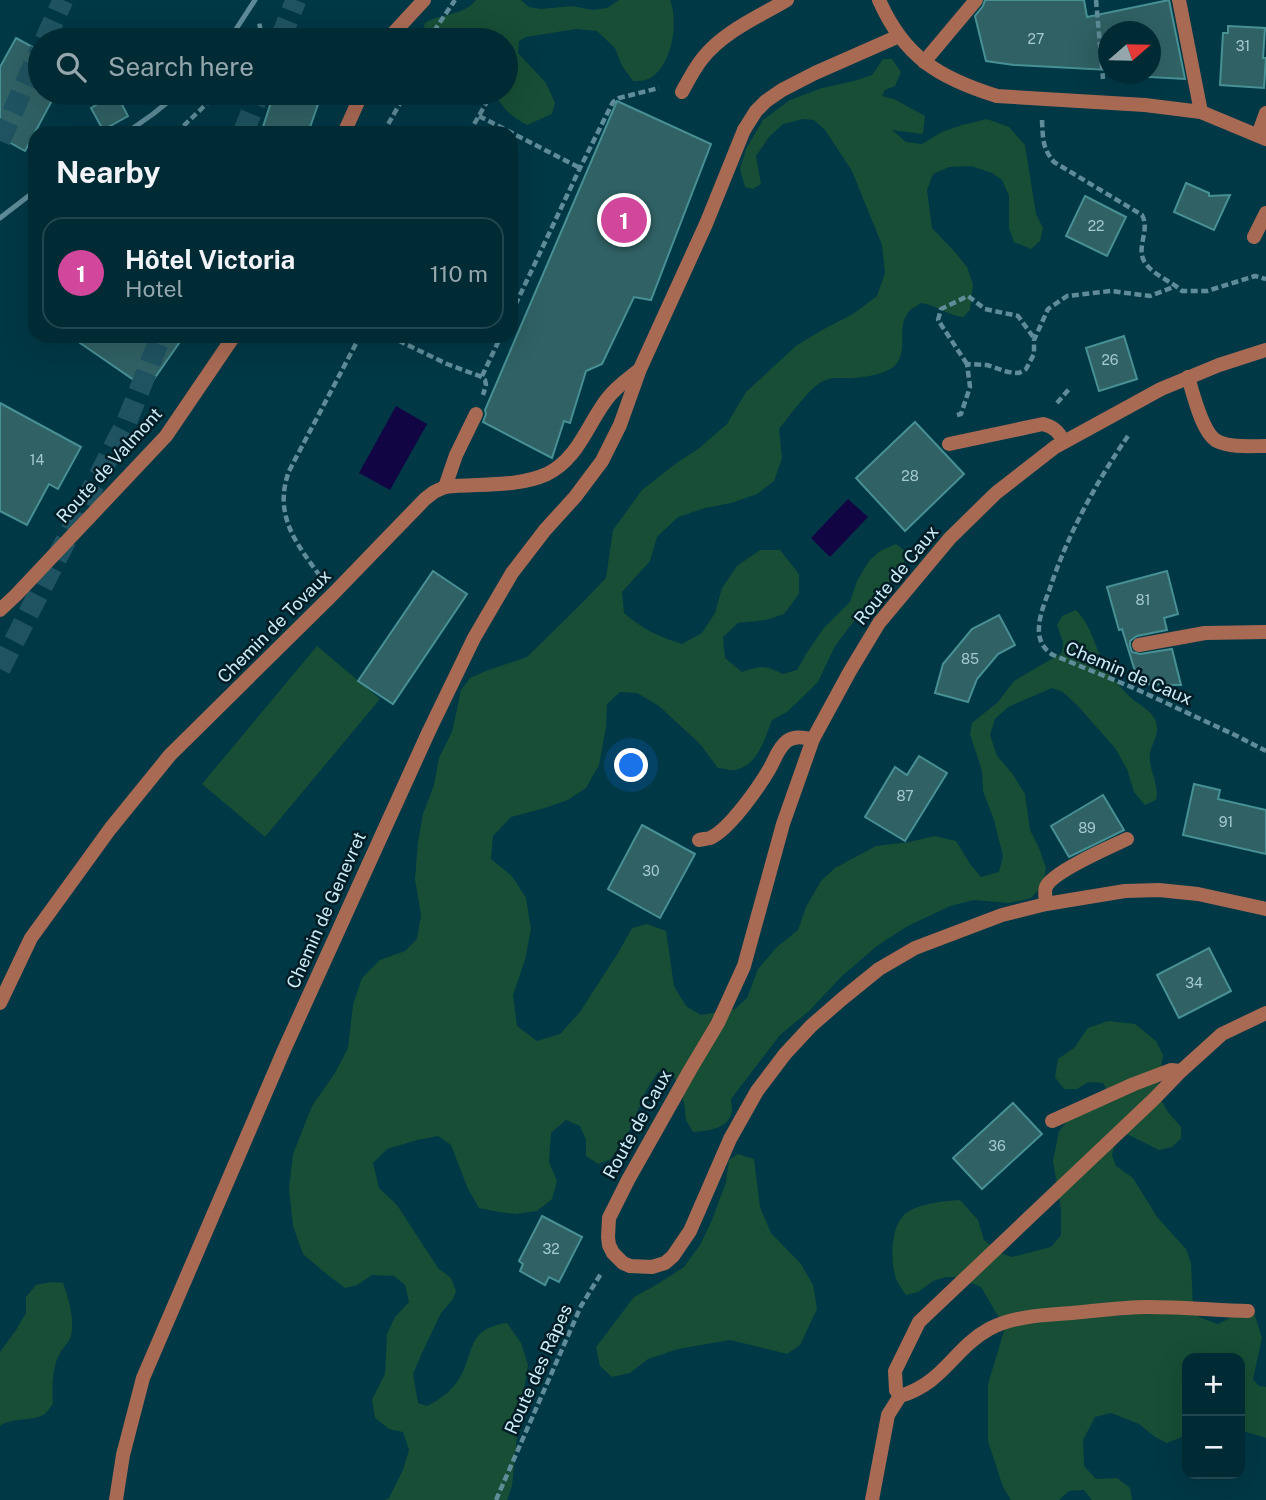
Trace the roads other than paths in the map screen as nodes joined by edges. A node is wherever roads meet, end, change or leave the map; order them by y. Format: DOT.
graph roads {
  1 [pos="424,0"];
  2 [pos="787,0"];
  3 [pos="879,0"];
  4 [pos="976,0"];
  5 [pos="1179,0"];
  6 [pos="398,28"];
  7 [pos="899,36"];
  8 [pos="924,62"];
  9 [pos="682,92"];
  10 [pos="357,105"];
  11 [pos="1201,112"];
  12 [pos="1266,113"];
  13 [pos="347,126"];
  14 [pos="1262,137"];
  15 [pos="1266,213"];
  16 [pos="1254,237"];
  17 [pos="229,343"];
  18 [pos="1266,350"];
  19 [pos="640,369"];
  20 [pos="1188,377"];
  21 [pos="475,414"];
  22 [pos="1065,442"];
  23 [pos="949,444"];
  24 [pos="1266,446"];
  25 [pos="445,488"];
  26 [pos="0,610"];
  27 [pos="1266,632"];
  28 [pos="1139,645"];
  29 [pos="813,739"];
  30 [pos="1127,839"];
  31 [pos="699,840"];
  32 [pos="1046,904"];
  33 [pos="1266,909"];
  34 [pos="0,1003"];
  35 [pos="1266,1013"];
  36 [pos="1181,1071"];
  37 [pos="1052,1121"];
  38 [pos="1248,1311"];
  39 [pos="900,1396"];
  40 [pos="116,1500"];
  41 [pos="872,1500"];
  1 -- 6 [label="street"];
  2 -- 9 [label="street"];
  3 -- 7 [label="street"];
  4 -- 8 [label="street"];
  5 -- 11 [label="street"];
  7 -- 8 [label="street"];
  7 -- 19 [label="street, Chemin de Genevret"];
  8 -- 11 [label="street"];
  10 -- 13 [label="street"];
  11 -- 14 [label="street"];
  12 -- 14 [label="street"];
  15 -- 16 [label="street"];
  17 -- 26 [label="street, Route de Valmont"];
  18 -- 20 [label="street, Route de Caux"];
  19 -- 25 [label="street, Chemin de Tovaux"];
  19 -- 40 [label="street, Chemin de Genevret"];
  20 -- 22 [label="street, Route de Caux"];
  20 -- 24 [label="street"];
  21 -- 25 [label="street"];
  22 -- 23 [label="street"];
  22 -- 29 [label="street, Route de Caux"];
  25 -- 34 [label="street, Chemin de Tovaux"];
  27 -- 28 [label="street"];
  29 -- 31 [label="street"];
  29 -- 32 [label="street, Route de Caux"];
  30 -- 32 [label="street"];
  32 -- 33 [label="street"];
  35 -- 36 [label="street"];
  36 -- 37 [label="street"];
  36 -- 39 [label="street"];
  38 -- 39 [label="street"];
  39 -- 41 [label="street"];
}
